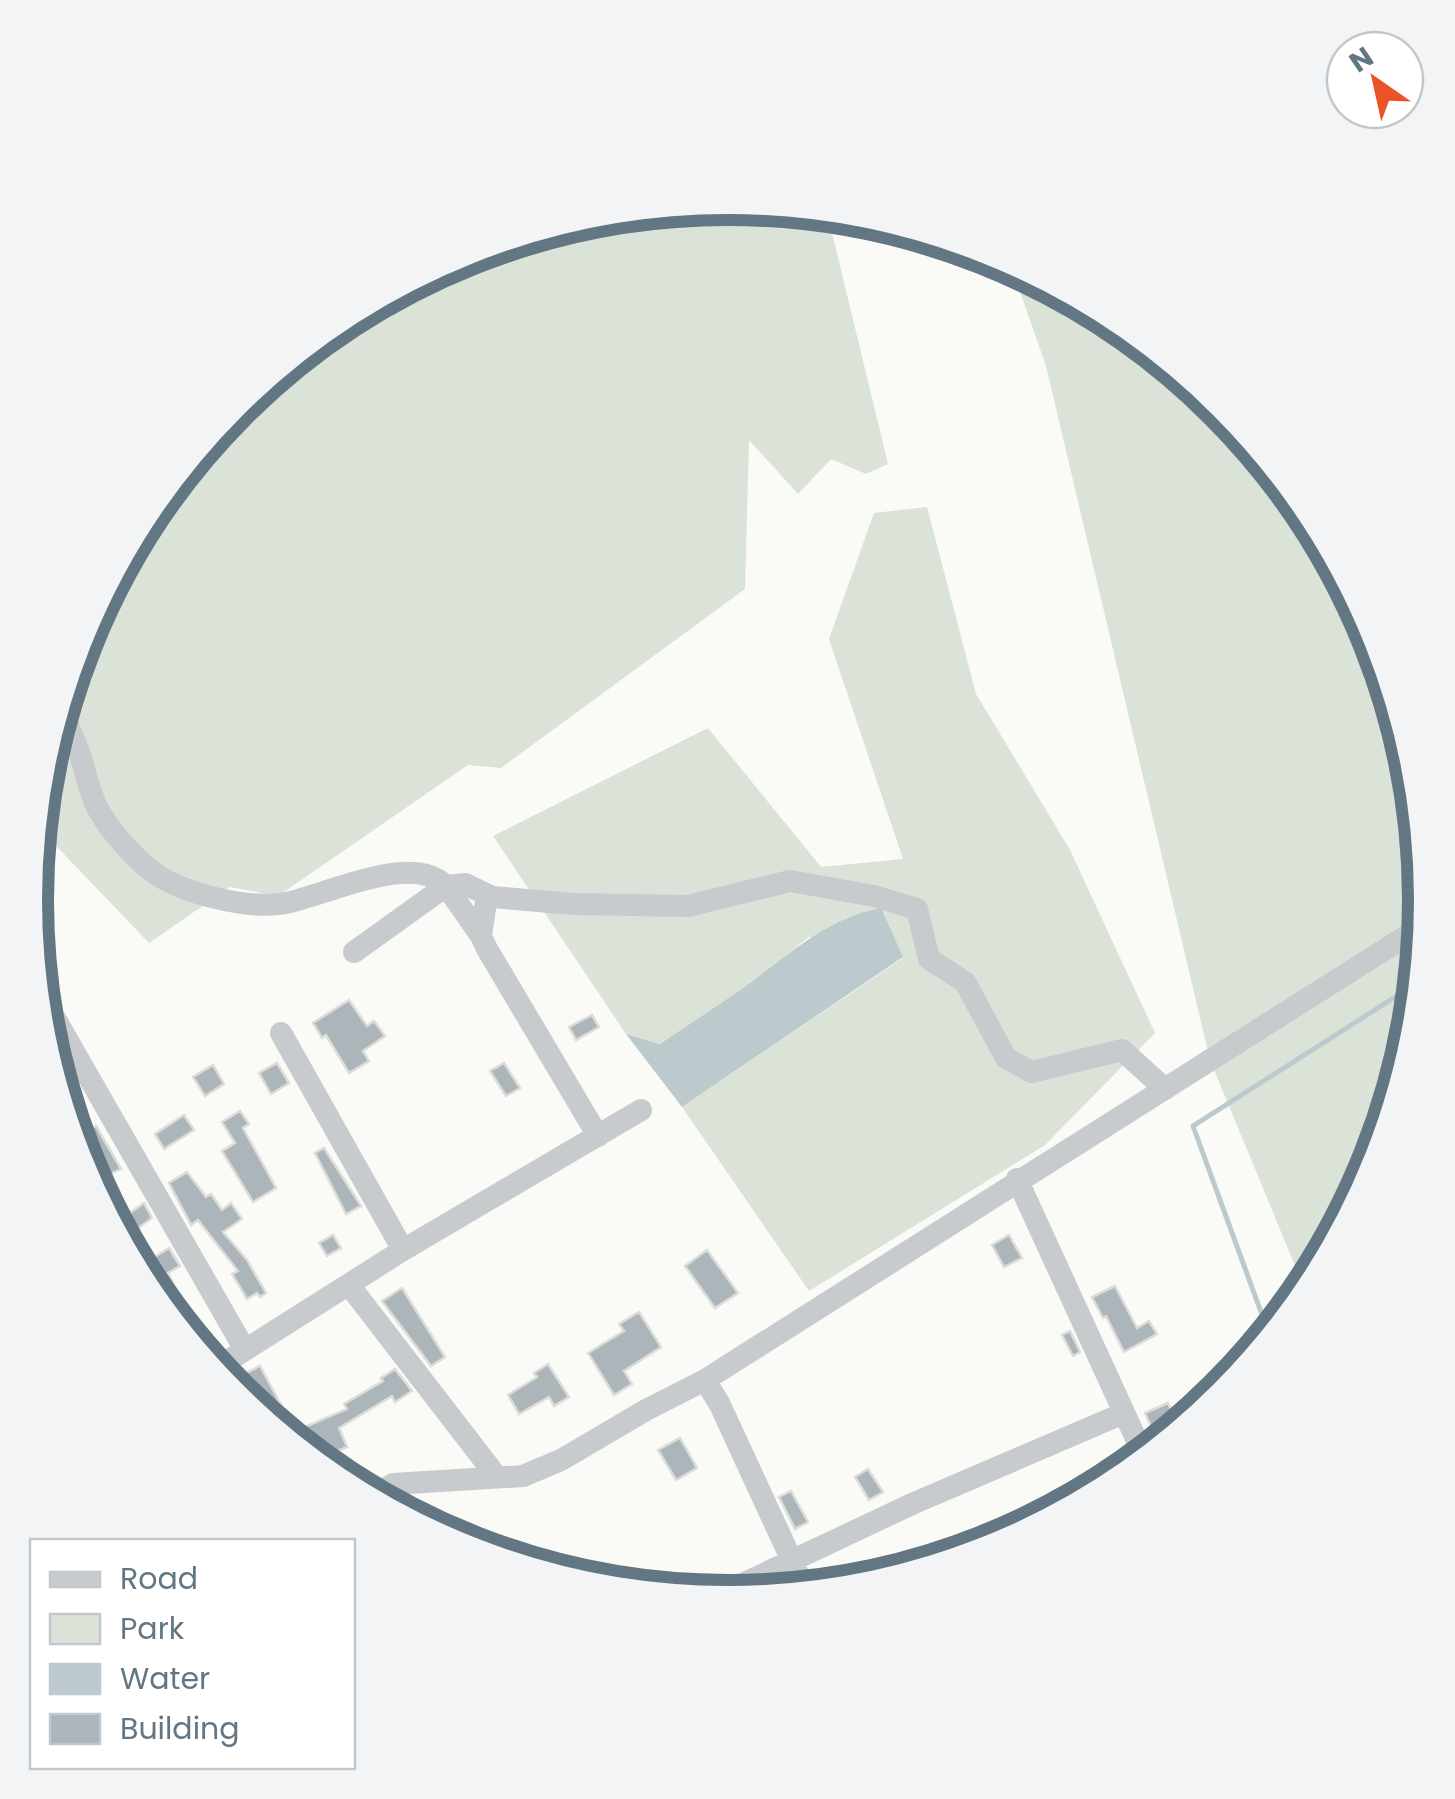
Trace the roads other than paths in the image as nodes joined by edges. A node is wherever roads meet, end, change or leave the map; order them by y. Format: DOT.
graph roads {
  1 [pos="70,730"];
  2 [pos="446,886"];
  3 [pos="486,895"];
  4 [pos="482,936"];
  5 [pos="1406,936"];
  6 [pos="354,952"];
  7 [pos="282,1033"];
  8 [pos="62,1035"];
  9 [pos="1165,1088"];
  10 [pos="641,1110"];
  11 [pos="598,1136"];
  12 [pos="1018,1180"];
  13 [pos="403,1250"];
  14 [pos="348,1284"];
  15 [pos="245,1350"];
  16 [pos="228,1361"];
  17 [pos="705,1380"];
  18 [pos="1124,1413"];
  19 [pos="1137,1442"];
  20 [pos="497,1477"];
  21 [pos="386,1487"];
  22 [pos="792,1561"];
  23 [pos="799,1576"];
  24 [pos="754,1579"];
  1 -- 2 [label="street"];
  2 -- 3 [label="street"];
  2 -- 4 [label="street"];
  2 -- 6 [label="street"];
  3 -- 4 [label="street"];
  3 -- 9 [label="street"];
  4 -- 11 [label="street"];
  5 -- 9 [label="street"];
  7 -- 13 [label="street"];
  8 -- 15 [label="street"];
  9 -- 12 [label="street"];
  10 -- 11 [label="street"];
  11 -- 13 [label="street"];
  12 -- 17 [label="street"];
  12 -- 18 [label="street"];
  13 -- 14 [label="street"];
  14 -- 15 [label="street"];
  14 -- 20 [label="street"];
  15 -- 16 [label="street"];
  17 -- 20 [label="street"];
  17 -- 22 [label="street"];
  18 -- 19 [label="street"];
  18 -- 22 [label="street"];
  20 -- 21 [label="street"];
  22 -- 23 [label="street"];
  22 -- 24 [label="street"];
}
